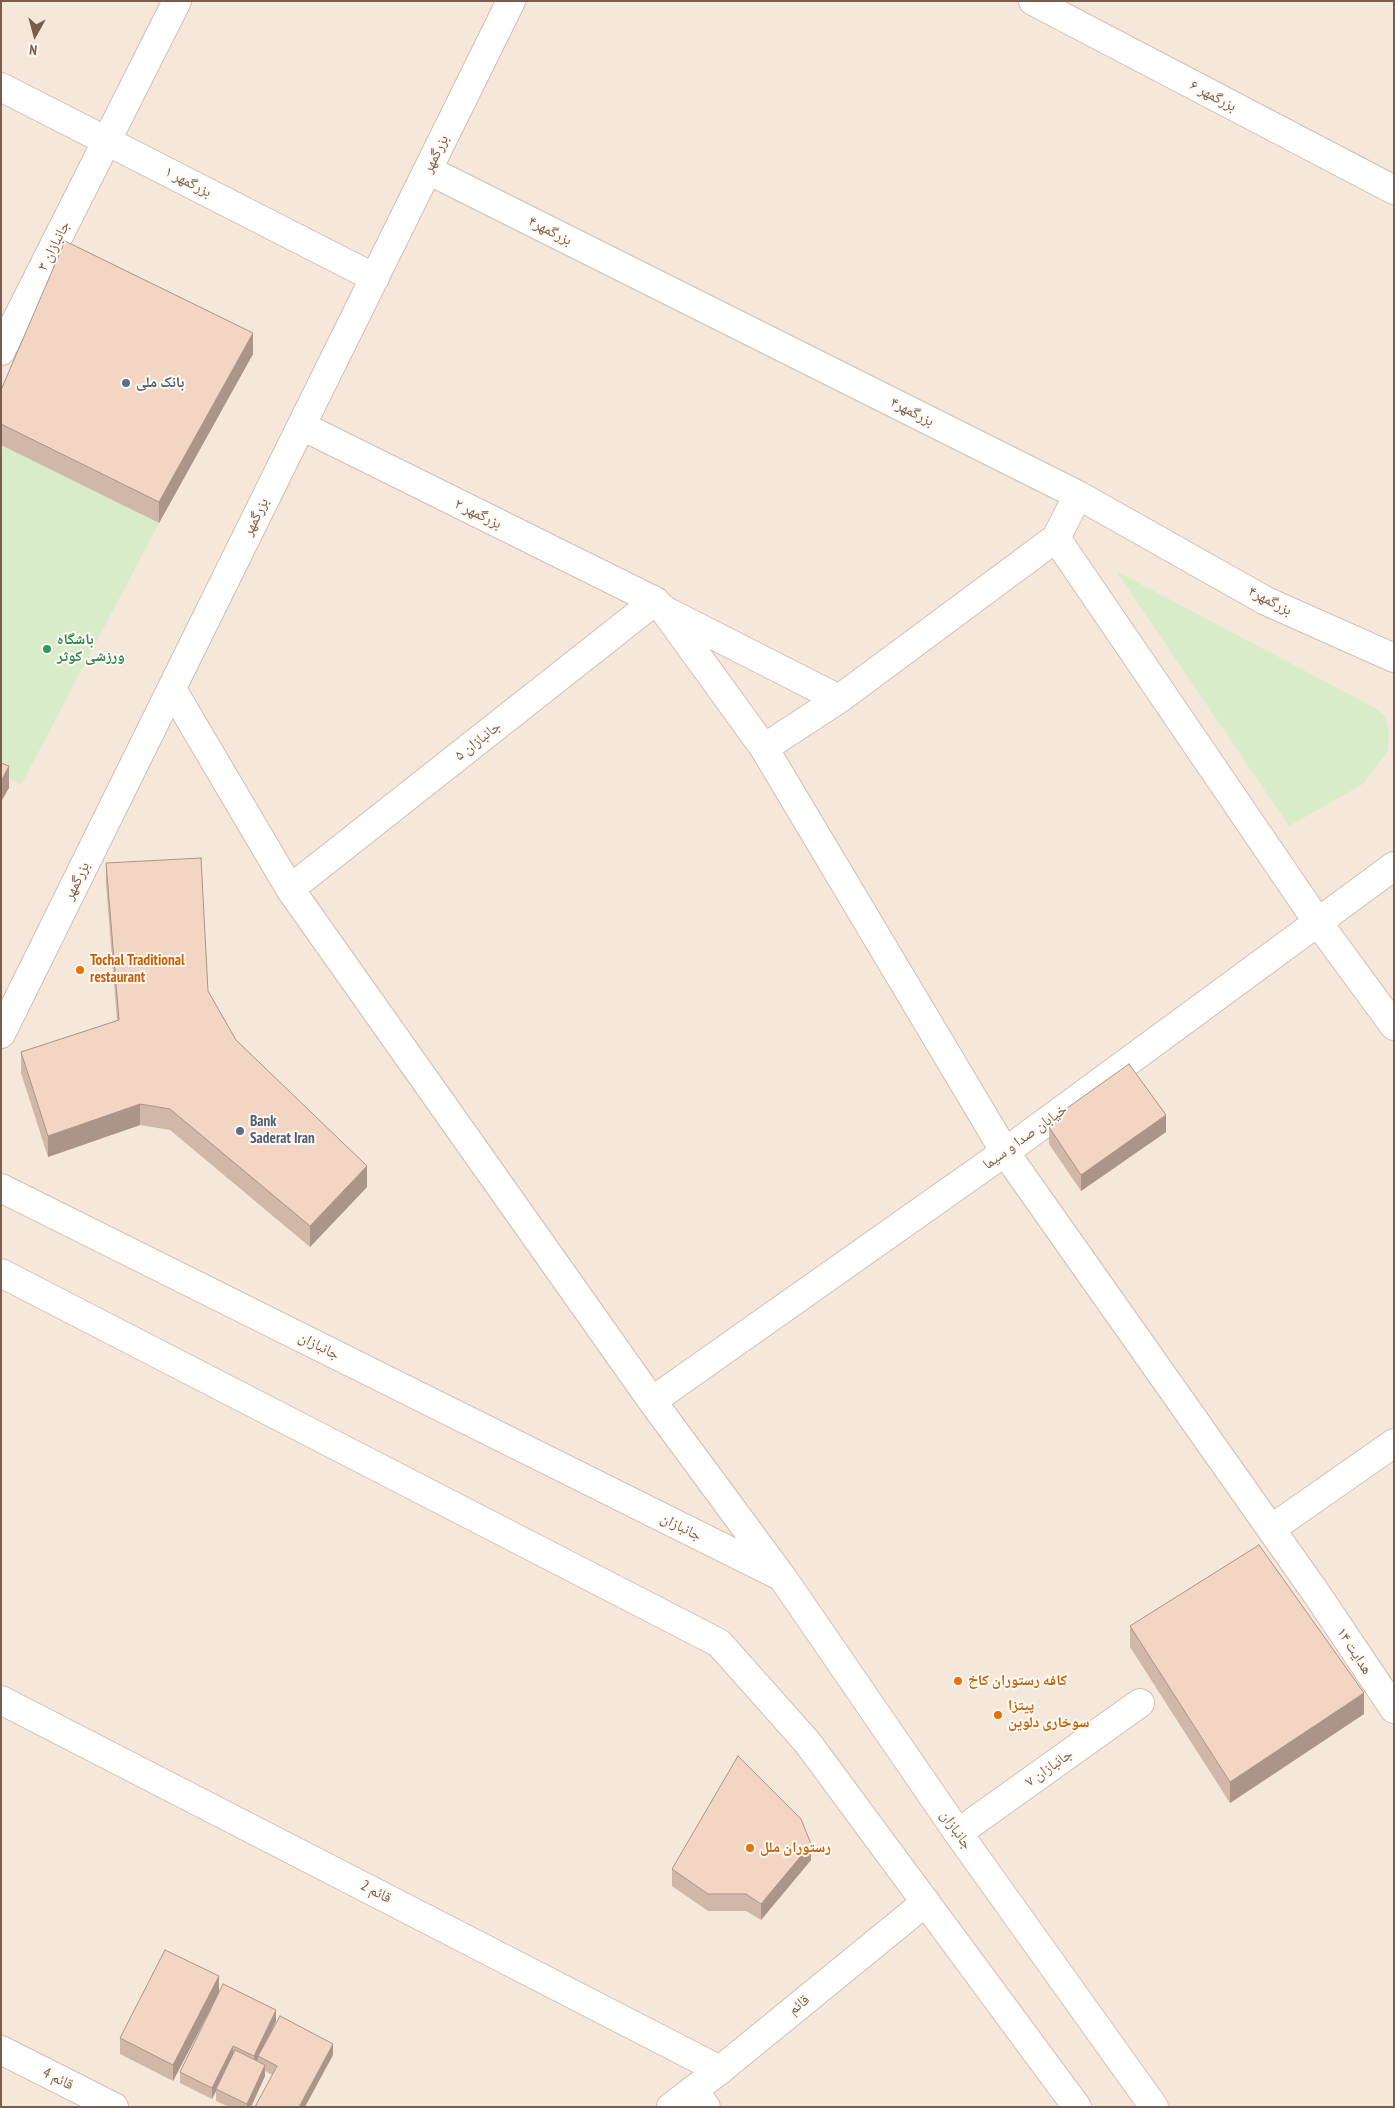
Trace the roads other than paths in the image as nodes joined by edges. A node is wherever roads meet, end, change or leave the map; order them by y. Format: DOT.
graph roads {
  1 [pos="177,1"];
  2 [pos="511,1"];
  3 [pos="1033,1"];
  4 [pos="1,87"];
  5 [pos="106,141"];
  6 [pos="428,170"];
  7 [pos="1394,190"];
  8 [pos="375,278"];
  9 [pos="1,351"];
  10 [pos="302,426"];
  11 [pos="1078,495"];
  12 [pos="1056,538"];
  13 [pos="660,606"];
  14 [pos="1394,658"];
  15 [pos="172,689"];
  16 [pos="839,699"];
  17 [pos="764,748"];
  18 [pos="1394,866"];
  19 [pos="290,889"];
  20 [pos="1317,921"];
  21 [pos="1394,1026"];
  22 [pos="1,1034"];
  23 [pos="1005,1152"];
  24 [pos="1,1188"];
  25 [pos="1,1273"];
  26 [pos="652,1401"];
  27 [pos="1394,1444"];
  28 [pos="1271,1529"];
  29 [pos="782,1577"];
  30 [pos="1385,1679"];
  31 [pos="1,1700"];
  32 [pos="1140,1703"];
  33 [pos="1394,1709"];
  34 [pos="958,1833"];
  35 [pos="926,1902"];
  36 [pos="1,2050"];
  37 [pos="720,2070"];
  38 [pos="699,2098"];
  39 [pos="114,2107"];
  40 [pos="671,2107"];
  41 [pos="1078,2107"];
  42 [pos="1154,2107"];
  1 -- 5 [label="street, جانبازان ۳"];
  2 -- 6 [label="street, بزرگمهر"];
  3 -- 7 [label="street, بزرگمهر ۶"];
  4 -- 5 [label="street, بزرگمهر ۱"];
  5 -- 8 [label="street, بزرگمهر ۱"];
  5 -- 9 [label="street, جانبازان ۳"];
  6 -- 8 [label="street, بزرگمهر"];
  6 -- 11 [label="street, بزرگمهر۴"];
  8 -- 10 [label="street, بزرگمهر"];
  10 -- 13 [label="street, بزرگمهر ۲"];
  10 -- 15 [label="street, بزرگمهر"];
  11 -- 12 [label="street"];
  11 -- 14 [label="street, بزرگمهر۴"];
  12 -- 16 [label="street"];
  12 -- 20 [label="street"];
  13 -- 16 [label="street, بزرگمهر ۲"];
  13 -- 17 [label="street, هدایت ۱۴"];
  13 -- 19 [label="street, جانبازان ۵"];
  15 -- 19 [label="street"];
  15 -- 22 [label="street, بزرگمهر"];
  16 -- 17 [label="street"];
  17 -- 23 [label="street, هدایت ۱۴"];
  18 -- 20 [label="street, خیابان صدا و سیما"];
  19 -- 26 [label="street"];
  20 -- 21 [label="street"];
  20 -- 23 [label="street, خیابان صدا و سیما"];
  23 -- 26 [label="street, خیابان صدا و سیما"];
  23 -- 28 [label="street, هدایت ۱۴"];
  24 -- 29 [label="street, جانبازان"];
  25 -- 35 [label="street"];
  26 -- 29 [label="street"];
  27 -- 28 [label="street"];
  28 -- 30 [label="street, هدایت ۱۴"];
  29 -- 34 [label="street, جانبازان"];
  30 -- 33 [label="street, هدایت ۱۴"];
  31 -- 37 [label="street, قائم 2"];
  32 -- 34 [label="street, جانبازان ۷"];
  34 -- 42 [label="street, جانبازان"];
  35 -- 37 [label="street, قائم"];
  35 -- 41 [label="street"];
  36 -- 39 [label="street, قائم 4"];
  37 -- 38 [label="street, قائم"];
  38 -- 40 [label="street, قائم"];
}
